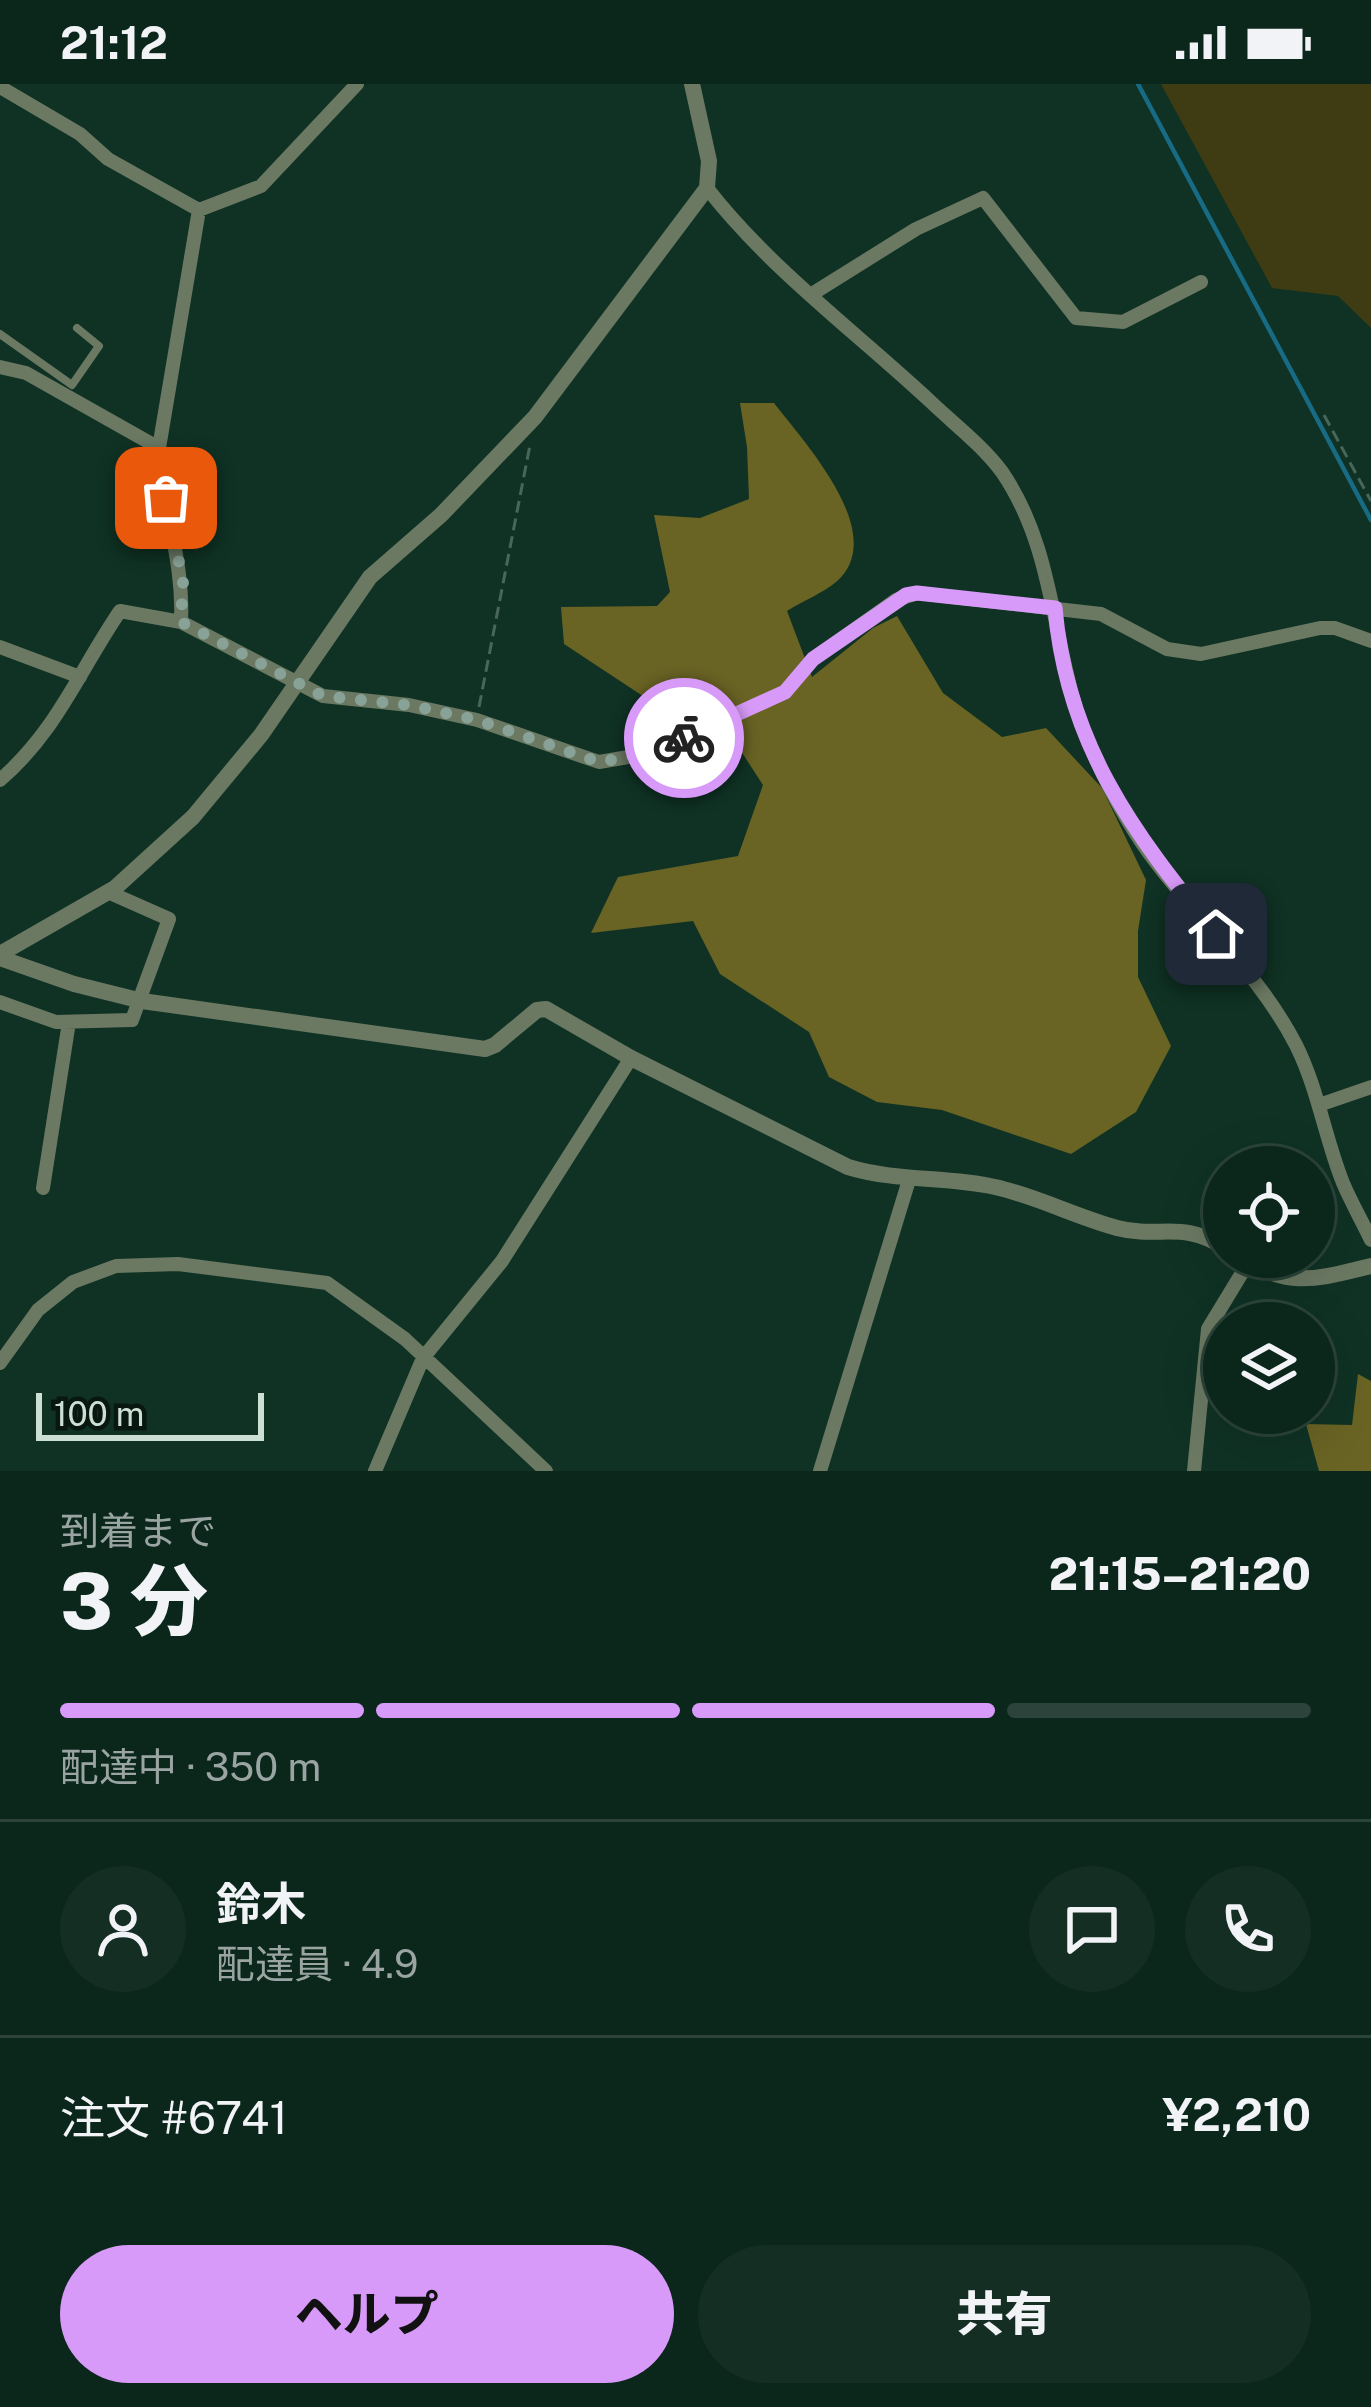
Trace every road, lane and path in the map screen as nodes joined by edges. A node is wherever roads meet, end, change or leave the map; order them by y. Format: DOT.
graph roads {
  1 [pos="357,84"];
  2 [pos="692,84"];
  3 [pos="0,87"];
  4 [pos="707,188"];
  5 [pos="199,210"];
  6 [pos="1201,282"];
  7 [pos="812,294"];
  8 [pos="77,328"];
  9 [pos="0,334"];
  10 [pos="0,367"];
  11 [pos="1324,415"];
  12 [pos="535,417"];
  13 [pos="159,448"];
  14 [pos="1371,501"];
  15 [pos="1055,608"];
  16 [pos="181,622"];
  17 [pos="1371,641"];
  18 [pos="0,647"];
  19 [pos="80,677"];
  20 [pos="296,684"];
  21 [pos="477,720"];
  22 [pos="0,780"];
  23 [pos="109,892"];
  24 [pos="0,956"];
  25 [pos="142,1001"];
  26 [pos="0,1002"];
  27 [pos="69,1022"];
  28 [pos="632,1058"];
  29 [pos="1371,1087"];
  30 [pos="1319,1105"];
  31 [pos="909,1180"];
  32 [pos="44,1188"];
  33 [pos="1203,1235"];
  34 [pos="1371,1240"];
  35 [pos="1371,1266"];
  36 [pos="1335,1274"];
  37 [pos="1235,1278"];
  38 [pos="422,1358"];
  39 [pos="0,1363"];
  40 [pos="375,1471"];
  41 [pos="546,1471"];
  42 [pos="820,1471"];
  43 [pos="1194,1471"];
  1 -- 5 [label="street"];
  2 -- 4 [label="street"];
  3 -- 5 [label="street"];
  4 -- 7 [label="street"];
  4 -- 12 [label="street"];
  5 -- 13 [label="street"];
  6 -- 7 [label="street"];
  7 -- 15 [label="street"];
  8 -- 9 [label="lane"];
  10 -- 13 [label="street"];
  11 -- 14 [label="path"];
  12 -- 20 [label="street"];
  12 -- 21 [label="path"];
  13 -- 16 [label="street"];
  15 -- 17 [label="street"];
  15 -- 21 [label="street"];
  15 -- 30 [label="street"];
  16 -- 19 [label="street"];
  16 -- 20 [label="street"];
  18 -- 19 [label="street"];
  19 -- 22 [label="street"];
  20 -- 21 [label="street"];
  20 -- 23 [label="street"];
  23 -- 24 [label="street"];
  23 -- 25 [label="street"];
  24 -- 25 [label="street"];
  25 -- 27 [label="street"];
  25 -- 28 [label="street"];
  26 -- 27 [label="street"];
  27 -- 32 [label="street"];
  28 -- 31 [label="street"];
  28 -- 38 [label="street"];
  29 -- 30 [label="street"];
  30 -- 34 [label="street"];
  31 -- 33 [label="street"];
  31 -- 42 [label="street"];
  35 -- 36 [label="street"];
  37 -- 43 [label="street"];
  38 -- 39 [label="street"];
  38 -- 40 [label="street"];
  38 -- 41 [label="street"];
}
